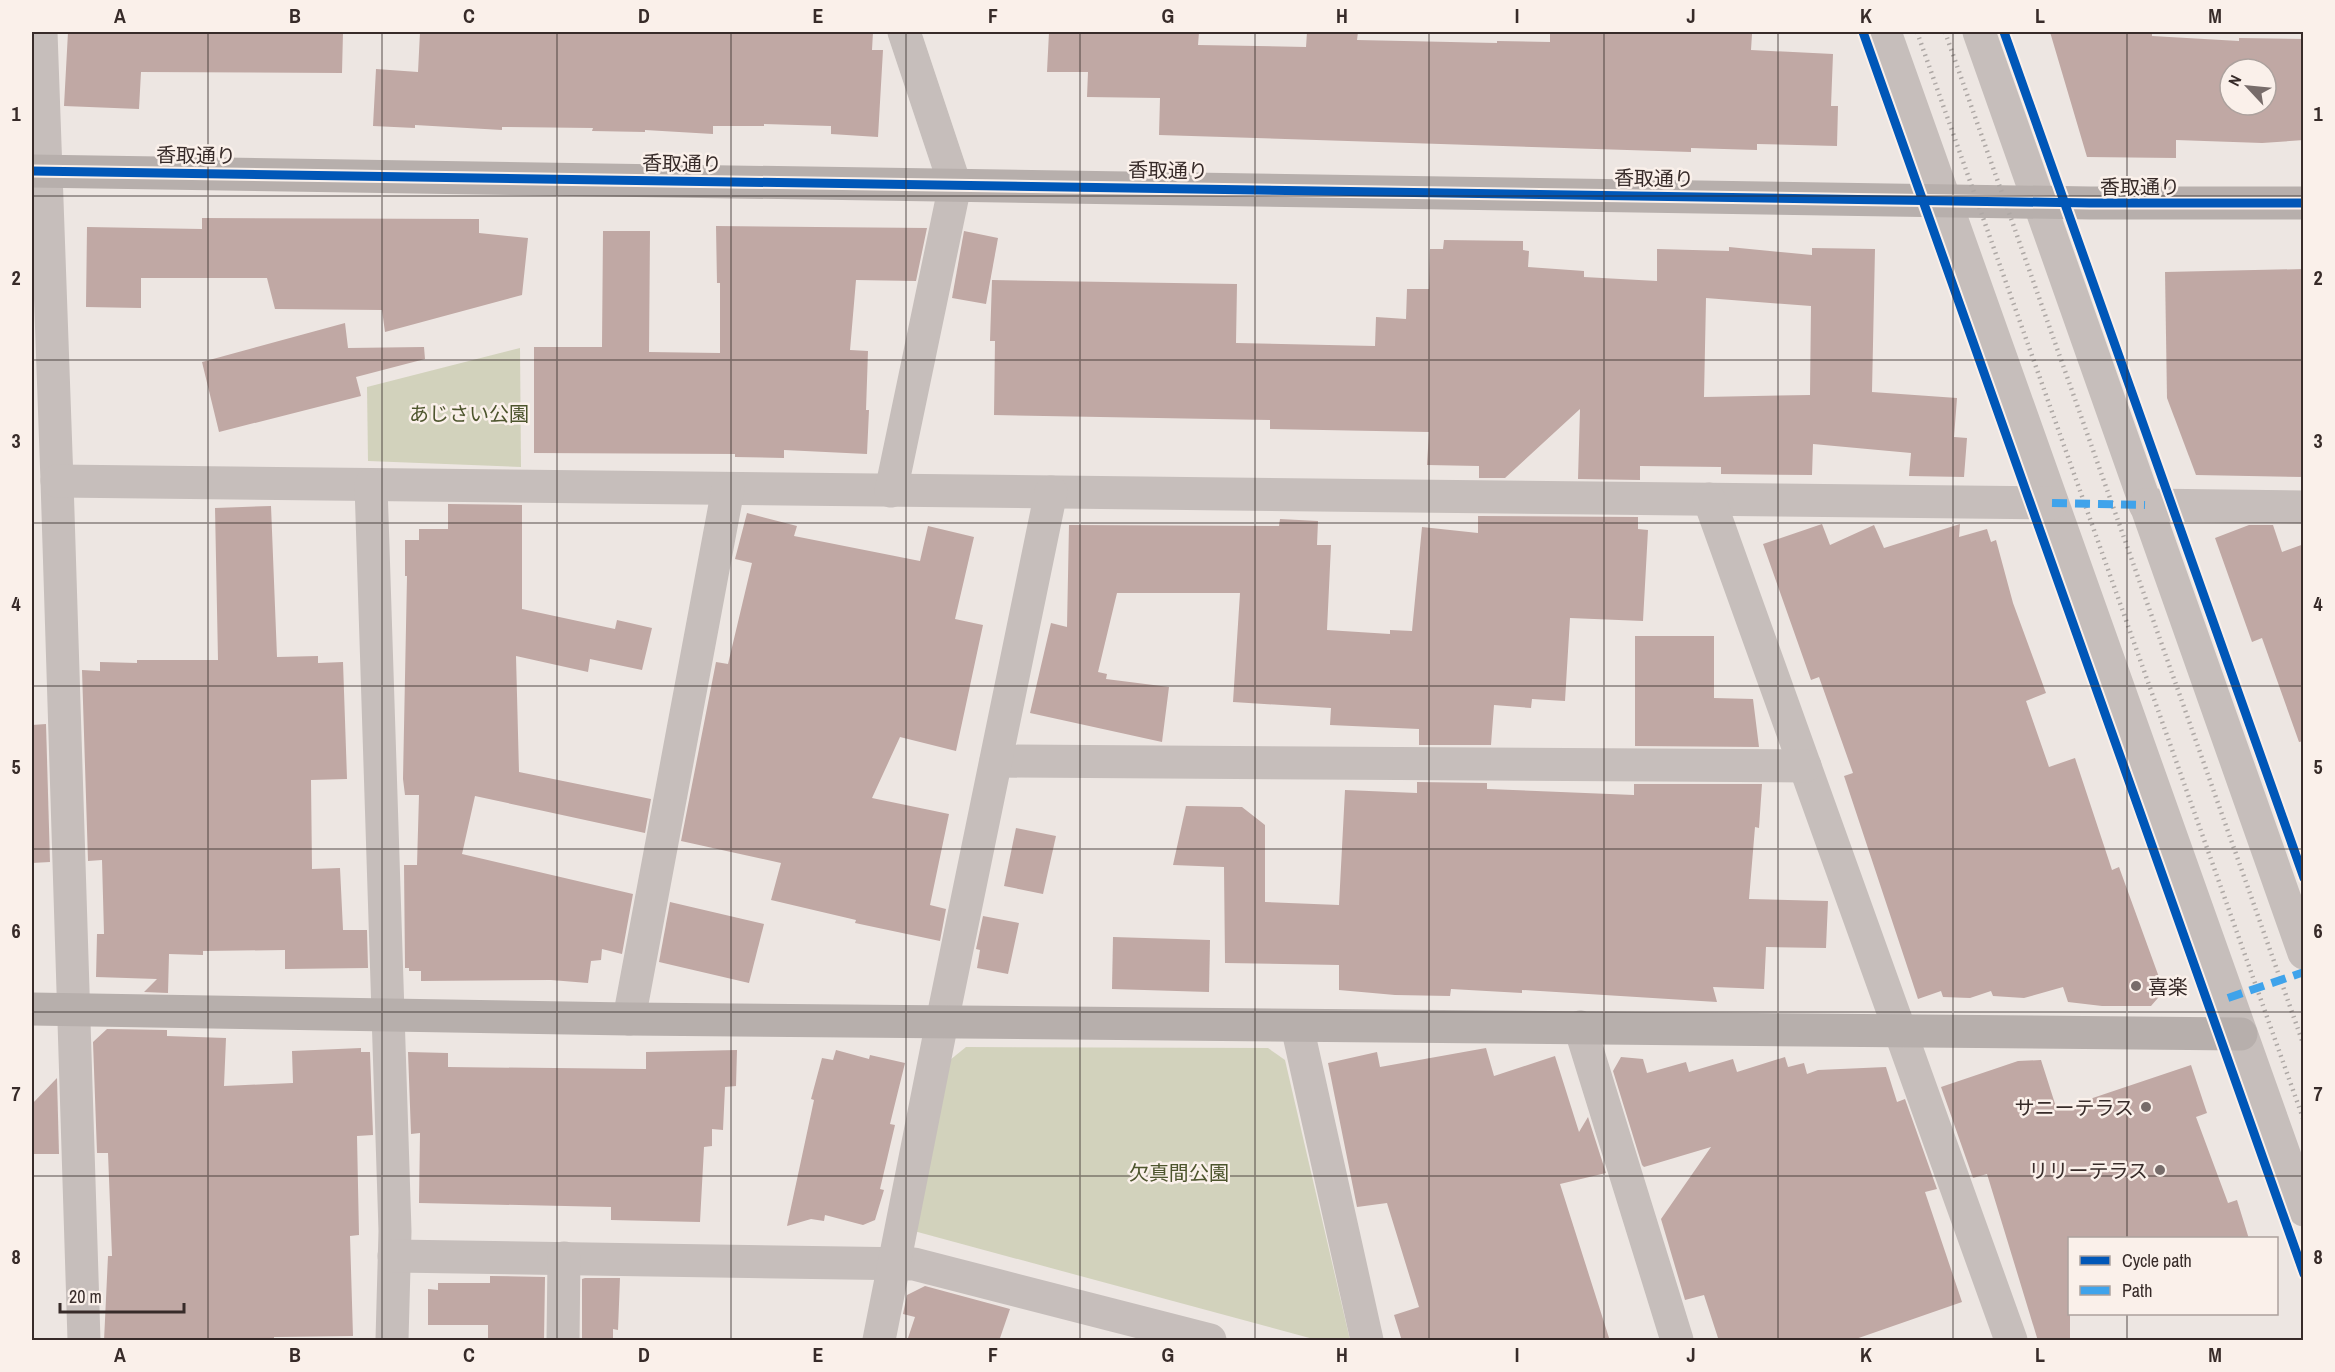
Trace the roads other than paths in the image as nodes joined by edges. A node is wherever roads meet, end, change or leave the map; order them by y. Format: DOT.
graph roads {
  1 [pos="41,32"];
  2 [pos="904,32"];
  3 [pos="1885,32"];
  4 [pos="1979,32"];
  5 [pos="38,171"];
  6 [pos="955,185"];
  7 [pos="1944,201"];
  8 [pos="2039,202"];
  9 [pos="2304,203"];
  10 [pos="57,482"];
  11 [pos="371,485"];
  12 [pos="728,489"];
  13 [pos="891,490"];
  14 [pos="1052,492"];
  15 [pos="1709,499"];
  16 [pos="2052,502"];
  17 [pos="2145,505"];
  18 [pos="2304,507"];
  19 [pos="996,761"];
  20 [pos="1805,766"];
  21 [pos="2304,953"];
  22 [pos="32,1009"];
  23 [pos="74,1010"];
  24 [pos="388,1015"];
  25 [pos="629,1019"];
  26 [pos="942,1022"];
  27 [pos="1297,1026"];
  28 [pos="1580,1027"];
  29 [pos="1901,1030"];
  30 [pos="2241,1034"];
  31 [pos="2304,1210"];
  32 [pos="394,1256"];
  33 [pos="564,1258"];
  34 [pos="894,1263"];
  35 [pos="84,1341"];
  36 [pos="392,1341"];
  37 [pos="563,1341"];
  38 [pos="879,1341"];
  39 [pos="1210,1341"];
  40 [pos="1367,1341"];
  41 [pos="1677,1341"];
  42 [pos="2011,1341"];
  1 -- 5 [label="street"];
  2 -- 6 [label="street"];
  3 -- 7 [label="street"];
  4 -- 8 [label="street"];
  5 -- 6 [label="street, 香取通り"];
  5 -- 10 [label="street"];
  6 -- 7 [label="street, 香取通り"];
  6 -- 13 [label="street"];
  7 -- 8 [label="street, 香取通り"];
  7 -- 16 [label="street"];
  8 -- 9 [label="street, 香取通り"];
  8 -- 17 [label="street"];
  10 -- 11 [label="street"];
  10 -- 23 [label="street"];
  11 -- 12 [label="street"];
  11 -- 24 [label="street"];
  12 -- 13 [label="street"];
  12 -- 25 [label="street"];
  13 -- 14 [label="street"];
  14 -- 15 [label="street"];
  14 -- 19 [label="street"];
  15 -- 16 [label="street"];
  15 -- 20 [label="street"];
  16 -- 30 [label="street"];
  17 -- 18 [label="street"];
  17 -- 21 [label="street"];
  19 -- 20 [label="street"];
  19 -- 26 [label="street"];
  20 -- 29 [label="street"];
  22 -- 23 [label="street"];
  23 -- 24 [label="street"];
  23 -- 35 [label="street"];
  24 -- 25 [label="street"];
  24 -- 32 [label="street"];
  25 -- 26 [label="street"];
  26 -- 27 [label="street"];
  26 -- 34 [label="street"];
  27 -- 28 [label="street"];
  27 -- 40 [label="street"];
  28 -- 29 [label="street"];
  28 -- 41 [label="street"];
  29 -- 30 [label="street"];
  29 -- 42 [label="street"];
  30 -- 31 [label="street"];
  32 -- 33 [label="street"];
  32 -- 36 [label="street"];
  33 -- 34 [label="street"];
  33 -- 37 [label="street"];
  34 -- 38 [label="street"];
  34 -- 39 [label="street"];
}
